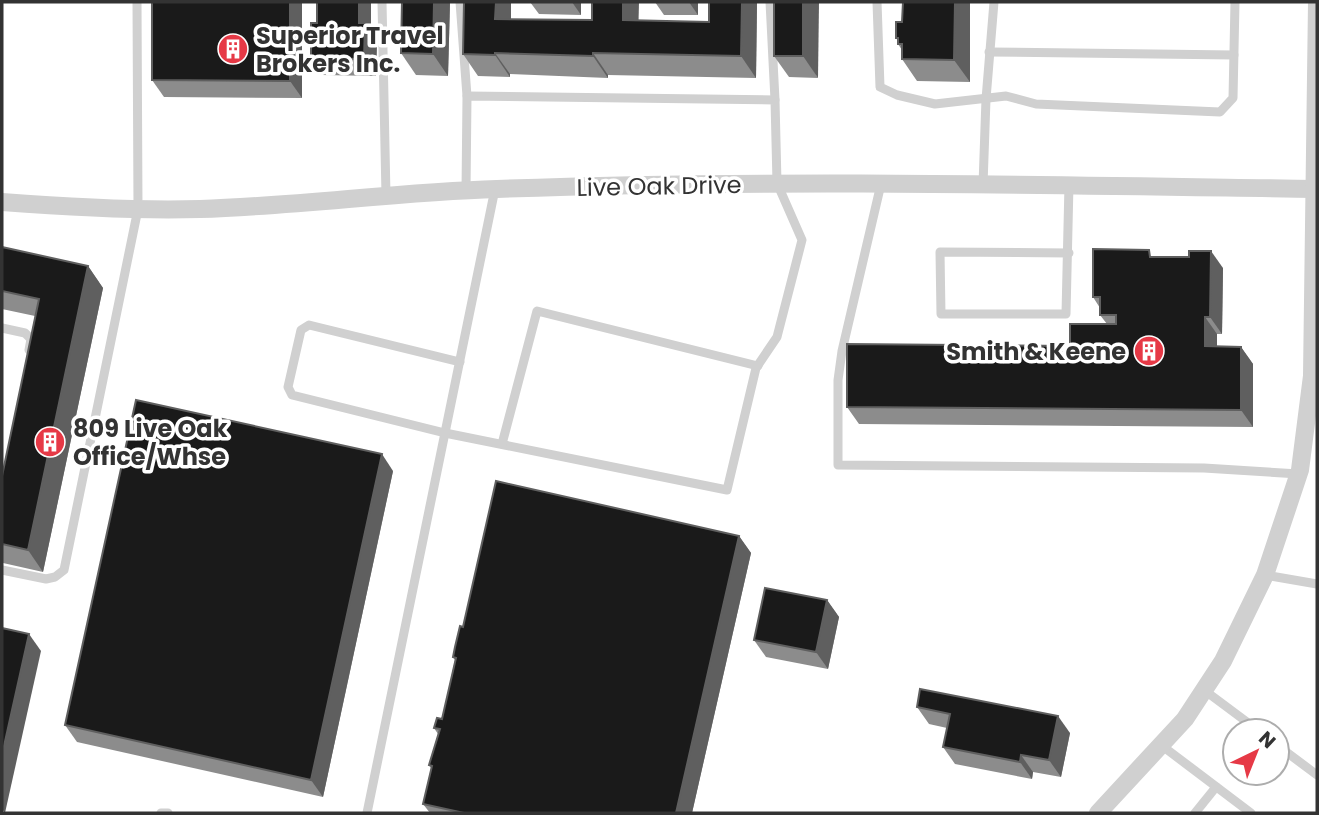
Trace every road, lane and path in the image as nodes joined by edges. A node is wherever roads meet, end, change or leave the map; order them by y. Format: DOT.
graph roads {
  1 [pos="137,2"];
  2 [pos="382,2"];
  3 [pos="460,2"];
  4 [pos="770,2"];
  5 [pos="877,2"];
  6 [pos="994,2"];
  7 [pos="1235,2"];
  8 [pos="1317,2"];
  9 [pos="989,52"];
  10 [pos="1234,55"];
  11 [pos="467,96"];
  12 [pos="986,99"];
  13 [pos="775,100"];
  14 [pos="777,183"];
  15 [pos="881,184"];
  16 [pos="1069,184"];
  17 [pos="983,185"];
  18 [pos="495,189"];
  19 [pos="1316,189"];
  20 [pos="466,191"];
  21 [pos="386,197"];
  22 [pos="2,202"];
  23 [pos="138,209"];
  24 [pos="1069,253"];
  25 [pos="2,328"];
  26 [pos="460,362"];
  27 [pos="26,366"];
  28 [pos="758,366"];
  29 [pos="445,433"];
  30 [pos="502,444"];
  31 [pos="1299,474"];
  32 [pos="2,569"];
  33 [pos="1265,575"];
  34 [pos="1317,584"];
  35 [pos="1204,690"];
  36 [pos="1240,717"];
  37 [pos="1161,745"];
  38 [pos="1291,756"];
  39 [pos="1317,775"];
  40 [pos="1216,787"];
  41 [pos="162,813"];
  42 [pos="168,813"];
  43 [pos="367,813"];
  44 [pos="1098,813"];
  45 [pos="1195,813"];
  46 [pos="1251,813"];
  1 -- 23 [label="lane"];
  2 -- 21 [label="lane"];
  3 -- 11 [label="lane"];
  4 -- 13 [label="lane"];
  5 -- 12 [label="lane"];
  6 -- 9 [label="lane"];
  7 -- 10 [label="lane"];
  8 -- 19 [label="street"];
  9 -- 10 [label="lane"];
  9 -- 12 [label="lane"];
  10 -- 12 [label="lane"];
  11 -- 13 [label="lane"];
  11 -- 20 [label="lane"];
  12 -- 17 [label="lane"];
  13 -- 14 [label="lane"];
  14 -- 15 [label="street, Live Oak Drive"];
  14 -- 18 [label="street, Live Oak Drive"];
  14 -- 28 [label="lane"];
  15 -- 17 [label="street, Live Oak Drive"];
  15 -- 31 [label="lane"];
  16 -- 17 [label="street, Live Oak Drive"];
  16 -- 19 [label="street, Live Oak Drive"];
  16 -- 24 [label="lane"];
  18 -- 20 [label="street, Live Oak Drive"];
  18 -- 26 [label="lane"];
  19 -- 31 [label="street"];
  20 -- 21 [label="street, Live Oak Drive"];
  21 -- 23 [label="street, Live Oak Drive"];
  22 -- 23 [label="street, Live Oak Drive"];
  23 -- 32 [label="lane"];
  24 -- 24 [label="lane"];
  25 -- 27 [label="lane"];
  26 -- 29 [label="lane"];
  26 -- 29 [label="lane"];
  28 -- 30 [label="lane"];
  28 -- 30 [label="lane"];
  29 -- 30 [label="lane"];
  29 -- 43 [label="lane"];
  31 -- 33 [label="street"];
  33 -- 34 [label="lane"];
  33 -- 35 [label="street"];
  35 -- 36 [label="lane"];
  35 -- 37 [label="street"];
  37 -- 40 [label="lane"];
  37 -- 44 [label="street"];
  38 -- 39 [label="lane"];
  40 -- 45 [label="lane"];
  40 -- 46 [label="lane"];
  41 -- 42 [label="lane"];
}
